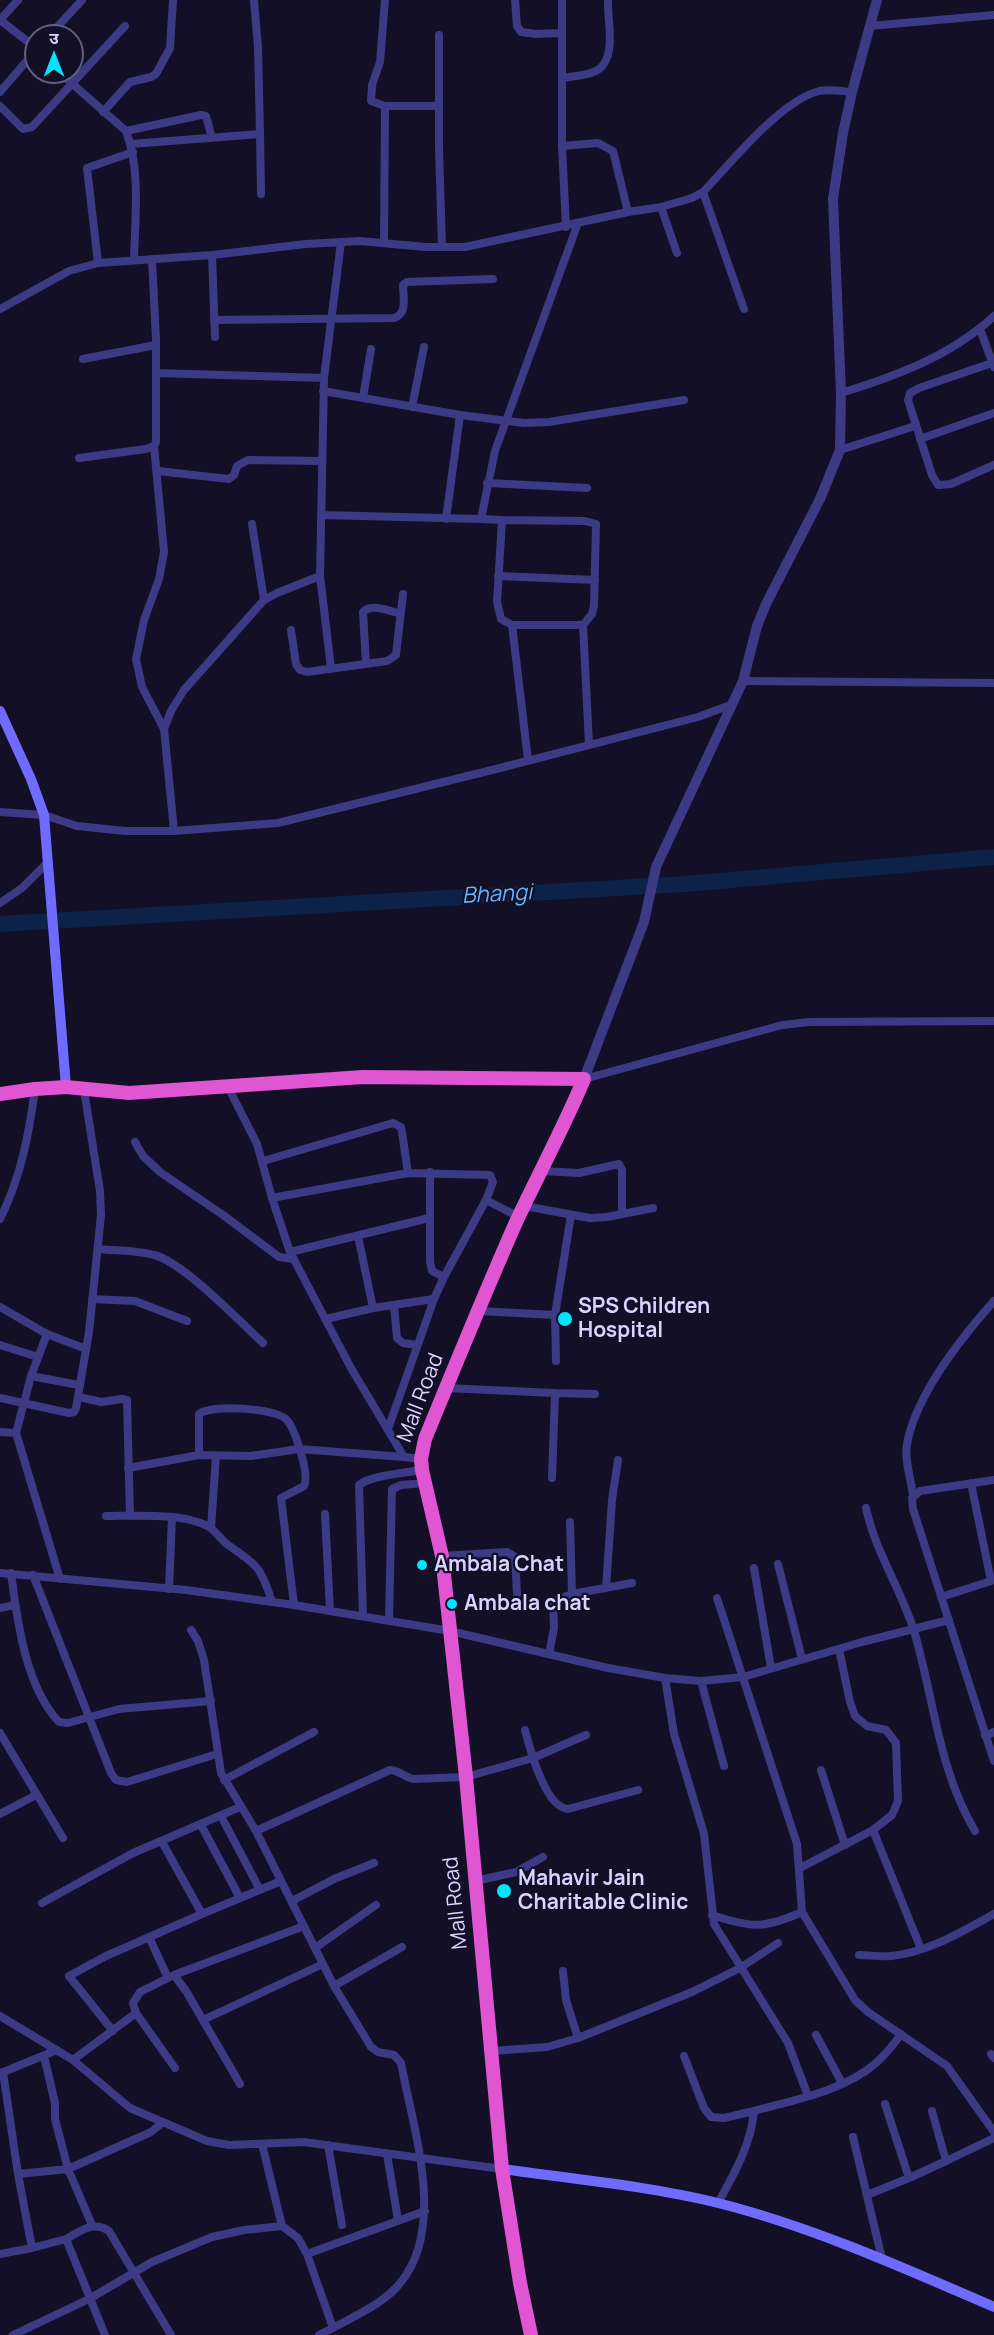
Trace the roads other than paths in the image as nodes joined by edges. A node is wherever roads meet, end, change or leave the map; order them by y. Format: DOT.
graph roads {
  1 [pos="18,0"];
  2 [pos="82,0"];
  3 [pos="173,0"];
  4 [pos="254,0"];
  5 [pos="385,0"];
  6 [pos="514,0"];
  7 [pos="562,0"];
  8 [pos="608,0"];
  9 [pos="877,0"];
  10 [pos="994,15"];
  11 [pos="60,24"];
  12 [pos="124,26"];
  13 [pos="870,26"];
  14 [pos="562,33"];
  15 [pos="439,35"];
  16 [pos="24,39"];
  17 [pos="24,63"];
  18 [pos="84,69"];
  19 [pos="562,78"];
  20 [pos="70,84"];
  21 [pos="0,92"];
  22 [pos="852,92"];
  23 [pos="0,106"];
  24 [pos="385,106"];
  25 [pos="439,106"];
  26 [pos="104,112"];
  27 [pos="126,131"];
  28 [pos="260,134"];
  29 [pos="212,138"];
  30 [pos="562,146"];
  31 [pos="132,148"];
  32 [pos="703,192"];
  33 [pos="261,194"];
  34 [pos="662,207"];
  35 [pos="628,212"];
  36 [pos="578,223"];
  37 [pos="566,226"];
  38 [pos="341,242"];
  39 [pos="384,243"];
  40 [pos="442,247"];
  41 [pos="676,253"];
  42 [pos="212,255"];
  43 [pos="152,259"];
  44 [pos="134,260"];
  45 [pos="98,263"];
  46 [pos="493,279"];
  47 [pos="0,309"];
  48 [pos="744,309"];
  49 [pos="994,316"];
  50 [pos="330,320"];
  51 [pos="214,321"];
  52 [pos="980,329"];
  53 [pos="215,337"];
  54 [pos="156,345"];
  55 [pos="424,347"];
  56 [pos="371,349"];
  57 [pos="83,359"];
  58 [pos="993,365"];
  59 [pos="156,373"];
  60 [pos="324,378"];
  61 [pos="323,392"];
  62 [pos="841,393"];
  63 [pos="363,398"];
  64 [pos="684,400"];
  65 [pos="412,407"];
  66 [pos="994,413"];
  67 [pos="460,415"];
  68 [pos="506,421"];
  69 [pos="915,426"];
  70 [pos="920,439"];
  71 [pos="154,446"];
  72 [pos="840,450"];
  73 [pos="79,458"];
  74 [pos="322,461"];
  75 [pos="994,465"];
  76 [pos="158,471"];
  77 [pos="487,483"];
  78 [pos="587,488"];
  79 [pos="321,515"];
  80 [pos="446,519"];
  81 [pos="481,519"];
  82 [pos="502,520"];
  83 [pos="252,524"];
  84 [pos="320,576"];
  85 [pos="498,576"];
  86 [pos="595,580"];
  87 [pos="403,594"];
  88 [pos="264,600"];
  89 [pos="401,614"];
  90 [pos="512,625"];
  91 [pos="583,625"];
  92 [pos="291,630"];
  93 [pos="366,664"];
  94 [pos="331,668"];
  95 [pos="744,681"];
  96 [pos="994,683"];
  97 [pos="734,704"];
  98 [pos="0,711"];
  99 [pos="165,729"];
  100 [pos="589,744"];
  101 [pos="528,760"];
  102 [pos="0,812"];
  103 [pos="44,815"];
  104 [pos="174,831"];
  105 [pos="48,862"];
  106 [pos="0,903"];
  107 [pos="994,1021"];
  108 [pos="584,1079"];
  109 [pos="66,1087"];
  110 [pos="228,1088"];
  111 [pos="34,1089"];
  112 [pos="84,1090"];
  113 [pos="0,1094"];
  114 [pos="135,1142"];
  115 [pos="263,1161"];
  116 [pos="542,1171"];
  117 [pos="430,1172"];
  118 [pos="408,1173"];
  119 [pos="272,1198"];
  120 [pos="486,1200"];
  121 [pos="653,1208"];
  122 [pos="522,1211"];
  123 [pos="622,1214"];
  124 [pos="572,1215"];
  125 [pos="429,1218"];
  126 [pos="0,1219"];
  127 [pos="358,1236"];
  128 [pos="98,1249"];
  129 [pos="292,1256"];
  130 [pos="444,1277"];
  131 [pos="93,1299"];
  132 [pos="434,1299"];
  133 [pos="994,1301"];
  134 [pos="394,1305"];
  135 [pos="0,1307"];
  136 [pos="373,1308"];
  137 [pos="478,1311"];
  138 [pos="555,1315"];
  139 [pos="326,1319"];
  140 [pos="187,1321"];
  141 [pos="47,1334"];
  142 [pos="262,1342"];
  143 [pos="0,1345"];
  144 [pos="417,1345"];
  145 [pos="86,1349"];
  146 [pos="38,1357"];
  147 [pos="556,1361"];
  148 [pos="30,1376"];
  149 [pos="80,1385"];
  150 [pos="446,1388"];
  151 [pos="555,1393"];
  152 [pos="595,1394"];
  153 [pos="79,1397"];
  154 [pos="0,1398"];
  155 [pos="23,1404"];
  156 [pos="388,1429"];
  157 [pos="0,1432"];
  158 [pos="16,1433"];
  159 [pos="299,1449"];
  160 [pos="199,1455"];
  161 [pos="216,1456"];
  162 [pos="404,1457"];
  163 [pos="618,1460"];
  164 [pos="128,1468"];
  165 [pos="422,1471"];
  166 [pos="552,1478"];
  167 [pos="994,1480"];
  168 [pos="971,1484"];
  169 [pos="913,1495"];
  170 [pos="866,1508"];
  171 [pos="325,1514"];
  172 [pos="106,1516"];
  173 [pos="130,1516"];
  174 [pos="171,1517"];
  175 [pos="570,1522"];
  176 [pos="212,1528"];
  177 [pos="442,1556"];
  178 [pos="778,1564"];
  179 [pos="753,1568"];
  180 [pos="0,1573"];
  181 [pos="11,1573"];
  182 [pos="33,1575"];
  183 [pos="60,1579"];
  184 [pos="993,1580"];
  185 [pos="632,1584"];
  186 [pos="606,1588"];
  187 [pos="169,1589"];
  188 [pos="572,1593"];
  189 [pos="517,1594"];
  190 [pos="941,1597"];
  191 [pos="717,1598"];
  192 [pos="272,1602"];
  193 [pos="15,1605"];
  194 [pos="294,1605"];
  195 [pos="0,1608"];
  196 [pos="330,1611"];
  197 [pos="363,1616"];
  198 [pos="389,1620"];
  199 [pos="949,1620"];
  200 [pos="191,1630"];
  201 [pos="914,1630"];
  202 [pos="450,1631"];
  203 [pos="839,1649"];
  204 [pos="549,1654"];
  205 [pos="802,1659"];
  206 [pos="771,1668"];
  207 [pos="743,1677"];
  208 [pos="665,1678"];
  209 [pos="701,1681"];
  210 [pos="211,1701"];
  211 [pos="88,1717"];
  212 [pos="525,1730"];
  213 [pos="314,1732"];
  214 [pos="994,1732"];
  215 [pos="0,1733"];
  216 [pos="586,1735"];
  217 [pos="985,1736"];
  218 [pos="217,1754"];
  219 [pos="533,1758"];
  220 [pos="994,1761"];
  221 [pos="724,1766"];
  222 [pos="822,1770"];
  223 [pos="466,1777"];
  224 [pos="224,1780"];
  225 [pos="638,1790"];
  226 [pos="36,1795"];
  227 [pos="240,1807"];
  228 [pos="0,1814"];
  229 [pos="221,1816"];
  230 [pos="201,1825"];
  231 [pos="873,1830"];
  232 [pos="975,1830"];
  233 [pos="255,1832"];
  234 [pos="63,1838"];
  235 [pos="162,1842"];
  236 [pos="845,1845"];
  237 [pos="543,1857"];
  238 [pos="374,1863"];
  239 [pos="800,1868"];
  240 [pos="281,1881"];
  241 [pos="475,1881"];
  242 [pos="260,1890"];
  243 [pos="240,1898"];
  244 [pos="292,1901"];
  245 [pos="42,1903"];
  246 [pos="376,1905"];
  247 [pos="802,1912"];
  248 [pos="202,1914"];
  249 [pos="994,1914"];
  250 [pos="712,1915"];
  251 [pos="304,1926"];
  252 [pos="149,1937"];
  253 [pos="778,1943"];
  254 [pos="402,1947"];
  255 [pos="315,1948"];
  256 [pos="921,1949"];
  257 [pos="859,1954"];
  258 [pos="323,1964"];
  259 [pos="740,1968"];
  260 [pos="563,1971"];
  261 [pos="171,1976"];
  262 [pos="334,1986"];
  263 [pos="136,2013"];
  264 [pos="0,2016"];
  265 [pos="203,2020"];
  266 [pos="113,2031"];
  267 [pos="901,2034"];
  268 [pos="816,2036"];
  269 [pos="578,2038"];
  270 [pos="57,2050"];
  271 [pos="492,2051"];
  272 [pos="44,2056"];
  273 [pos="684,2056"];
  274 [pos="73,2060"];
  275 [pos="175,2068"];
  276 [pos="2,2073"];
  277 [pos="842,2083"];
  278 [pos="240,2084"];
  279 [pos="808,2096"];
  280 [pos="885,2104"];
  281 [pos="754,2111"];
  282 [pos="932,2111"];
  283 [pos="162,2123"];
  284 [pos="994,2132"];
  285 [pos="853,2137"];
  286 [pos="994,2138"];
  287 [pos="262,2144"];
  288 [pos="328,2145"];
  289 [pos="387,2154"];
  290 [pos="420,2157"];
  291 [pos="946,2161"];
  292 [pos="68,2169"];
  293 [pos="502,2169"];
  294 [pos="18,2174"];
  295 [pos="909,2178"];
  296 [pos="867,2195"];
  297 [pos="718,2203"];
  298 [pos="425,2211"];
  299 [pos="398,2220"];
  300 [pos="92,2225"];
  301 [pos="342,2225"];
  302 [pos="282,2226"];
  303 [pos="66,2239"];
  304 [pos="32,2248"];
  305 [pos="0,2254"];
  306 [pos="307,2254"];
  307 [pos="882,2259"];
  308 [pos="135,2274"];
  309 [pos="90,2299"];
  310 [pos="994,2307"];
  311 [pos="333,2328"];
  312 [pos="13,2335"];
  313 [pos="105,2335"];
  314 [pos="171,2335"];
  315 [pos="319,2335"];
  316 [pos="531,2335"];
  1 -- 16 [label="street"];
  2 -- 11 [label="street"];
  3 -- 26 [label="street"];
  4 -- 28 [label="street"];
  5 -- 24 [label="street"];
  6 -- 14 [label="street"];
  7 -- 14 [label="street"];
  8 -- 19 [label="street"];
  9 -- 13 [label="street"];
  10 -- 13 [label="street"];
  12 -- 18 [label="street"];
  13 -- 22 [label="street"];
  14 -- 19 [label="street"];
  15 -- 25 [label="street"];
  17 -- 21 [label="street"];
  19 -- 30 [label="street"];
  20 -- 23 [label="street"];
  20 -- 26 [label="street"];
  22 -- 32 [label="street"];
  22 -- 62 [label="street"];
  24 -- 25 [label="street"];
  24 -- 39 [label="street"];
  25 -- 40 [label="street"];
  26 -- 27 [label="street"];
  27 -- 29 [label="street"];
  27 -- 31 [label="street"];
  28 -- 29 [label="street"];
  28 -- 33 [label="street"];
  29 -- 31 [label="street"];
  30 -- 35 [label="street"];
  30 -- 37 [label="street"];
  31 -- 44 [label="street"];
  31 -- 45 [label="street"];
  32 -- 34 [label="street"];
  32 -- 48 [label="street"];
  34 -- 35 [label="street"];
  34 -- 41 [label="street"];
  35 -- 36 [label="street"];
  36 -- 37 [label="street"];
  36 -- 68 [label="street"];
  37 -- 40 [label="street"];
  38 -- 39 [label="street"];
  38 -- 42 [label="street"];
  38 -- 50 [label="street"];
  39 -- 40 [label="street"];
  42 -- 43 [label="street"];
  42 -- 51 [label="street"];
  43 -- 44 [label="street"];
  43 -- 54 [label="street"];
  44 -- 45 [label="street"];
  45 -- 47 [label="street"];
  46 -- 50 [label="street"];
  49 -- 52 [label="street"];
  50 -- 51 [label="street"];
  50 -- 60 [label="street"];
  51 -- 53 [label="street"];
  52 -- 58 [label="street"];
  52 -- 62 [label="street"];
  54 -- 57 [label="street"];
  54 -- 59 [label="street"];
  55 -- 65 [label="street"];
  56 -- 63 [label="street"];
  58 -- 69 [label="street"];
  59 -- 60 [label="street"];
  59 -- 71 [label="street"];
  60 -- 61 [label="street"];
  61 -- 63 [label="street"];
  61 -- 74 [label="street"];
  62 -- 72 [label="street"];
  63 -- 65 [label="street"];
  64 -- 68 [label="street"];
  65 -- 67 [label="street"];
  66 -- 70 [label="street"];
  67 -- 68 [label="street"];
  67 -- 80 [label="street"];
  68 -- 77 [label="street"];
  69 -- 70 [label="street"];
  69 -- 72 [label="street"];
  70 -- 75 [label="street"];
  71 -- 73 [label="street"];
  71 -- 76 [label="street"];
  72 -- 95 [label="street"];
  74 -- 76 [label="street"];
  74 -- 79 [label="street"];
  76 -- 99 [label="street"];
  77 -- 78 [label="street"];
  77 -- 81 [label="street"];
  79 -- 80 [label="street"];
  79 -- 84 [label="street"];
  80 -- 81 [label="street"];
  81 -- 82 [label="street"];
  82 -- 85 [label="street"];
  82 -- 86 [label="street"];
  83 -- 88 [label="street"];
  84 -- 88 [label="street"];
  84 -- 94 [label="street"];
  85 -- 86 [label="street"];
  85 -- 90 [label="street"];
  86 -- 91 [label="street"];
  87 -- 89 [label="street"];
  88 -- 99 [label="street"];
  89 -- 93 [label="street"];
  89 -- 93 [label="street"];
  90 -- 91 [label="street"];
  90 -- 101 [label="street"];
  91 -- 100 [label="street"];
  92 -- 94 [label="street"];
  93 -- 94 [label="street"];
  95 -- 96 [label="street"];
  95 -- 97 [label="street"];
  97 -- 100 [label="street"];
  97 -- 108 [label="street"];
  98 -- 103 [label="main road"];
  99 -- 104 [label="street"];
  100 -- 101 [label="street"];
  101 -- 104 [label="street"];
  102 -- 103 [label="street"];
  103 -- 104 [label="street"];
  103 -- 105 [label="main road"];
  105 -- 106 [label="street"];
  105 -- 109 [label="main road"];
  107 -- 108 [label="street"];
  108 -- 110 [label="highway"];
  108 -- 116 [label="highway, Mall Road"];
  109 -- 111 [label="highway"];
  109 -- 112 [label="highway"];
  110 -- 112 [label="highway"];
  110 -- 115 [label="street"];
  111 -- 113 [label="highway"];
  111 -- 126 [label="street"];
  112 -- 128 [label="street"];
  114 -- 129 [label="street"];
  115 -- 118 [label="street"];
  115 -- 119 [label="street"];
  116 -- 122 [label="highway, Mall Road"];
  116 -- 123 [label="street"];
  117 -- 118 [label="street"];
  117 -- 120 [label="street"];
  117 -- 125 [label="street"];
  118 -- 119 [label="street"];
  119 -- 129 [label="street"];
  120 -- 122 [label="street"];
  120 -- 130 [label="street"];
  121 -- 123 [label="street"];
  122 -- 124 [label="street"];
  122 -- 137 [label="highway, Mall Road"];
  123 -- 124 [label="street"];
  124 -- 138 [label="street"];
  125 -- 127 [label="street"];
  125 -- 130 [label="street"];
  127 -- 129 [label="street"];
  127 -- 136 [label="street"];
  128 -- 131 [label="street"];
  128 -- 142 [label="street"];
  129 -- 139 [label="street"];
  130 -- 132 [label="street"];
  131 -- 140 [label="street"];
  131 -- 145 [label="street"];
  132 -- 134 [label="street"];
  132 -- 144 [label="street"];
  133 -- 169 [label="street"];
  134 -- 136 [label="street"];
  134 -- 144 [label="street"];
  135 -- 141 [label="street"];
  136 -- 139 [label="street"];
  137 -- 138 [label="street"];
  137 -- 150 [label="highway, Mall Road"];
  138 -- 147 [label="street"];
  139 -- 156 [label="street"];
  141 -- 145 [label="street"];
  141 -- 146 [label="street"];
  143 -- 146 [label="street"];
  144 -- 156 [label="street"];
  145 -- 149 [label="street"];
  146 -- 148 [label="street"];
  148 -- 149 [label="street"];
  148 -- 155 [label="street"];
  149 -- 153 [label="street"];
  150 -- 151 [label="street"];
  150 -- 165 [label="highway, Mall Road"];
  151 -- 152 [label="street"];
  151 -- 166 [label="street"];
  153 -- 155 [label="street"];
  153 -- 164 [label="street"];
  154 -- 155 [label="street"];
  155 -- 158 [label="street"];
  156 -- 162 [label="street"];
  157 -- 158 [label="street"];
  158 -- 183 [label="street"];
  159 -- 160 [label="street"];
  159 -- 161 [label="street"];
  159 -- 162 [label="street"];
  159 -- 194 [label="street"];
  160 -- 161 [label="street"];
  160 -- 164 [label="street"];
  161 -- 176 [label="street"];
  162 -- 165 [label="street"];
  163 -- 186 [label="street"];
  164 -- 173 [label="street"];
  165 -- 177 [label="highway, Mall Road"];
  165 -- 197 [label="street"];
  165 -- 198 [label="street"];
  167 -- 168 [label="street"];
  168 -- 169 [label="street"];
  168 -- 184 [label="street"];
  169 -- 190 [label="street"];
  170 -- 201 [label="street"];
  171 -- 196 [label="street"];
  172 -- 173 [label="street"];
  173 -- 174 [label="street"];
  174 -- 176 [label="street"];
  174 -- 187 [label="street"];
  175 -- 188 [label="street"];
  176 -- 192 [label="street"];
  177 -- 189 [label="street"];
  177 -- 202 [label="highway, Mall Road"];
  178 -- 205 [label="street"];
  179 -- 206 [label="street"];
  180 -- 181 [label="street"];
  181 -- 182 [label="street"];
  181 -- 193 [label="street"];
  182 -- 183 [label="street"];
  182 -- 211 [label="street"];
  183 -- 187 [label="street"];
  184 -- 190 [label="street"];
  185 -- 186 [label="street"];
  186 -- 188 [label="street"];
  187 -- 192 [label="street"];
  188 -- 204 [label="street"];
  190 -- 199 [label="street"];
  191 -- 207 [label="street"];
  192 -- 194 [label="street"];
  193 -- 195 [label="street"];
  193 -- 211 [label="street"];
  194 -- 196 [label="street"];
  196 -- 197 [label="street"];
  197 -- 198 [label="street"];
  198 -- 202 [label="street"];
  199 -- 201 [label="street"];
  199 -- 217 [label="street"];
  200 -- 210 [label="street"];
  201 -- 203 [label="street"];
  201 -- 232 [label="street"];
  202 -- 204 [label="street"];
  202 -- 223 [label="highway, Mall Road"];
  203 -- 205 [label="street"];
  203 -- 231 [label="street"];
  204 -- 208 [label="street"];
  205 -- 206 [label="street"];
  206 -- 207 [label="street"];
  207 -- 209 [label="street"];
  207 -- 239 [label="street"];
  208 -- 209 [label="street"];
  208 -- 250 [label="street"];
  209 -- 221 [label="street"];
  210 -- 211 [label="street"];
  210 -- 218 [label="street"];
  211 -- 218 [label="street"];
  212 -- 219 [label="street"];
  213 -- 224 [label="street"];
  214 -- 217 [label="street"];
  215 -- 226 [label="street"];
  216 -- 219 [label="street"];
  217 -- 220 [label="street"];
  218 -- 224 [label="street"];
  219 -- 223 [label="street"];
  219 -- 225 [label="street"];
  222 -- 236 [label="street"];
  223 -- 233 [label="street"];
  223 -- 241 [label="highway, Mall Road"];
  224 -- 227 [label="street"];
  226 -- 228 [label="street"];
  226 -- 234 [label="street"];
  227 -- 229 [label="street"];
  227 -- 233 [label="street"];
  229 -- 230 [label="street"];
  229 -- 242 [label="street"];
  230 -- 235 [label="street"];
  230 -- 243 [label="street"];
  231 -- 236 [label="street"];
  231 -- 256 [label="street"];
  233 -- 240 [label="street"];
  235 -- 245 [label="street"];
  235 -- 248 [label="street"];
  236 -- 239 [label="street"];
  237 -- 241 [label="street"];
  238 -- 244 [label="street"];
  239 -- 247 [label="street"];
  240 -- 242 [label="street"];
  240 -- 244 [label="street"];
  241 -- 271 [label="highway, Mall Road"];
  242 -- 243 [label="street"];
  243 -- 248 [label="street"];
  244 -- 251 [label="street"];
  246 -- 255 [label="street"];
  247 -- 250 [label="street"];
  247 -- 267 [label="street"];
  248 -- 252 [label="street"];
  249 -- 256 [label="street"];
  250 -- 259 [label="street"];
  251 -- 255 [label="street"];
  251 -- 261 [label="street"];
  252 -- 261 [label="street"];
  252 -- 266 [label="street"];
  253 -- 259 [label="street"];
  254 -- 262 [label="street"];
  255 -- 258 [label="street"];
  256 -- 257 [label="street"];
  258 -- 262 [label="street"];
  258 -- 265 [label="street"];
  259 -- 269 [label="street"];
  259 -- 279 [label="street"];
  260 -- 269 [label="street"];
  261 -- 263 [label="street"];
  261 -- 265 [label="street"];
  262 -- 290 [label="street"];
  263 -- 266 [label="street"];
  263 -- 275 [label="street"];
  264 -- 270 [label="street"];
  265 -- 278 [label="street"];
  266 -- 274 [label="street"];
  267 -- 277 [label="street"];
  267 -- 284 [label="street"];
  268 -- 277 [label="street"];
  269 -- 271 [label="street"];
  270 -- 272 [label="street"];
  270 -- 274 [label="street"];
  271 -- 293 [label="highway, Mall Road"];
  272 -- 276 [label="street"];
  272 -- 292 [label="street"];
  273 -- 281 [label="street"];
  274 -- 283 [label="street"];
  276 -- 294 [label="street"];
  277 -- 279 [label="street"];
  279 -- 281 [label="street"];
  280 -- 295 [label="street"];
  281 -- 297 [label="street"];
  282 -- 291 [label="street"];
  283 -- 287 [label="street"];
  283 -- 292 [label="street"];
  285 -- 296 [label="street"];
  286 -- 291 [label="street"];
  287 -- 288 [label="street"];
  287 -- 302 [label="street"];
  288 -- 289 [label="street"];
  288 -- 301 [label="street"];
  289 -- 290 [label="street"];
  289 -- 299 [label="street"];
  290 -- 293 [label="street"];
  290 -- 298 [label="street"];
  291 -- 295 [label="street"];
  292 -- 294 [label="street"];
  292 -- 300 [label="street"];
  293 -- 297 [label="main road"];
  293 -- 316 [label="highway, Mall Road"];
  294 -- 304 [label="street"];
  295 -- 296 [label="street"];
  296 -- 307 [label="street"];
  297 -- 307 [label="main road"];
  298 -- 299 [label="street"];
  298 -- 311 [label="street"];
  299 -- 306 [label="street"];
  300 -- 303 [label="street"];
  300 -- 308 [label="street"];
  302 -- 306 [label="street"];
  302 -- 308 [label="street"];
  303 -- 304 [label="street"];
  303 -- 309 [label="street"];
  304 -- 305 [label="street"];
  306 -- 311 [label="street"];
  307 -- 310 [label="main road"];
  308 -- 309 [label="street"];
  308 -- 314 [label="street"];
  309 -- 312 [label="street"];
  309 -- 313 [label="street"];
  311 -- 315 [label="street"];
}
